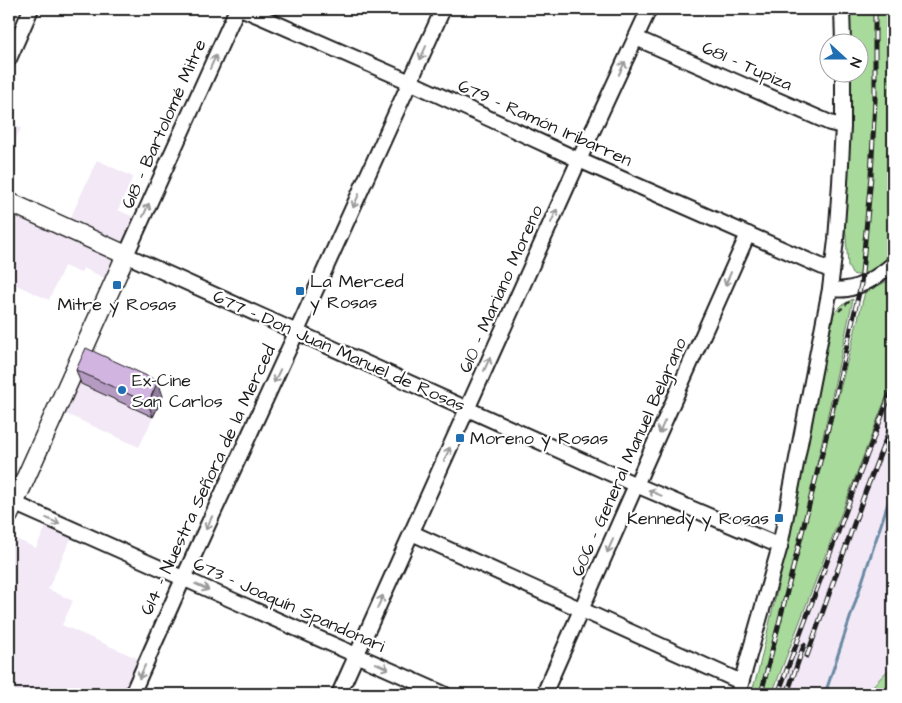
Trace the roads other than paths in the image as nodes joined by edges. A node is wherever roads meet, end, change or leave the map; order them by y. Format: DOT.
graph roads {
  1 [pos="32,9"];
  2 [pos="237,9"];
  3 [pos="243,9"];
  4 [pos="443,9"];
  5 [pos="648,9"];
  6 [pos="842,9"];
  7 [pos="843,32"];
  8 [pos="636,38"];
  9 [pos="9,59"];
  10 [pos="410,82"];
  11 [pos="843,82"];
  12 [pos="843,126"];
  13 [pos="579,160"];
  14 [pos="9,202"];
  15 [pos="748,234"];
  16 [pos="126,255"];
  17 [pos="893,264"];
  18 [pos="832,271"];
  19 [pos="830,289"];
  20 [pos="297,331"];
  21 [pos="468,409"];
  22 [pos="636,485"];
  23 [pos="11,506"];
  24 [pos="412,533"];
  25 [pos="780,546"];
  26 [pos="183,579"];
  27 [pos="582,609"];
  28 [pos="357,655"];
  29 [pos="740,688"];
  30 [pos="132,694"];
  31 [pos="339,694"];
  32 [pos="444,694"];
  33 [pos="544,694"];
  1 -- 9 [label="street"];
  16 -- 2 [label="street, 618 - Bartolomé Mitre, one-way"];
  3 -- 10 [label="street, 679 - Ramón Iribarren"];
  4 -- 10 [label="street, 614 - Nuestra Señora de la Merced, one-way"];
  5 -- 8 [label="street, 610 - Mariano Moreno"];
  6 -- 7 [label="street"];
  8 -- 12 [label="street, 681 - Tupiza"];
  13 -- 8 [label="street, 610 - Mariano Moreno, one-way"];
  10 -- 13 [label="street, 679 - Ramón Iribarren"];
  10 -- 20 [label="street, 614 - Nuestra Señora de la Merced, one-way"];
  11 -- 12 [label="street"];
  12 -- 18 [label="street"];
  13 -- 15 [label="street, 679 - Ramón Iribarren"];
  21 -- 13 [label="street, 610 - Mariano Moreno, one-way"];
  14 -- 16 [label="main road, 677 - Don Juan Manuel de Rosas"];
  15 -- 18 [label="street, 679 - Ramón Iribarren"];
  15 -- 22 [label="street, 606 - General Manuel Belgrano, one-way"];
  16 -- 20 [label="street, 677 - Don Juan Manuel de Rosas"];
  16 -- 23 [label="main road"];
  17 -- 19 [label="street"];
  18 -- 19 [label="street"];
  19 -- 25 [label="street"];
  20 -- 21 [label="street, 677 - Don Juan Manuel de Rosas"];
  20 -- 26 [label="street, 614 - Nuestra Señora de la Merced, one-way"];
  21 -- 22 [label="street, 677 - Don Juan Manuel de Rosas"];
  24 -- 21 [label="street, 610 - Mariano Moreno, one-way"];
  25 -- 22 [label="street, 677 - Don Juan Manuel de Rosas, one-way"];
  22 -- 27 [label="street, 606 - General Manuel Belgrano, one-way"];
  23 -- 26 [label="street, 673 - Joaquín Spandonari, one-way"];
  24 -- 27 [label="street"];
  28 -- 24 [label="street, 610 - Mariano Moreno, one-way"];
  25 -- 29 [label="street"];
  26 -- 28 [label="street, 673 - Joaquín Spandonari, one-way"];
  26 -- 30 [label="street, 614 - Nuestra Señora de la Merced, one-way"];
  27 -- 29 [label="street"];
  27 -- 33 [label="street, 606 - General Manuel Belgrano"];
  28 -- 31 [label="street, 610 - Mariano Moreno"];
  28 -- 32 [label="street, 673 - Joaquín Spandonari, one-way"];
}
